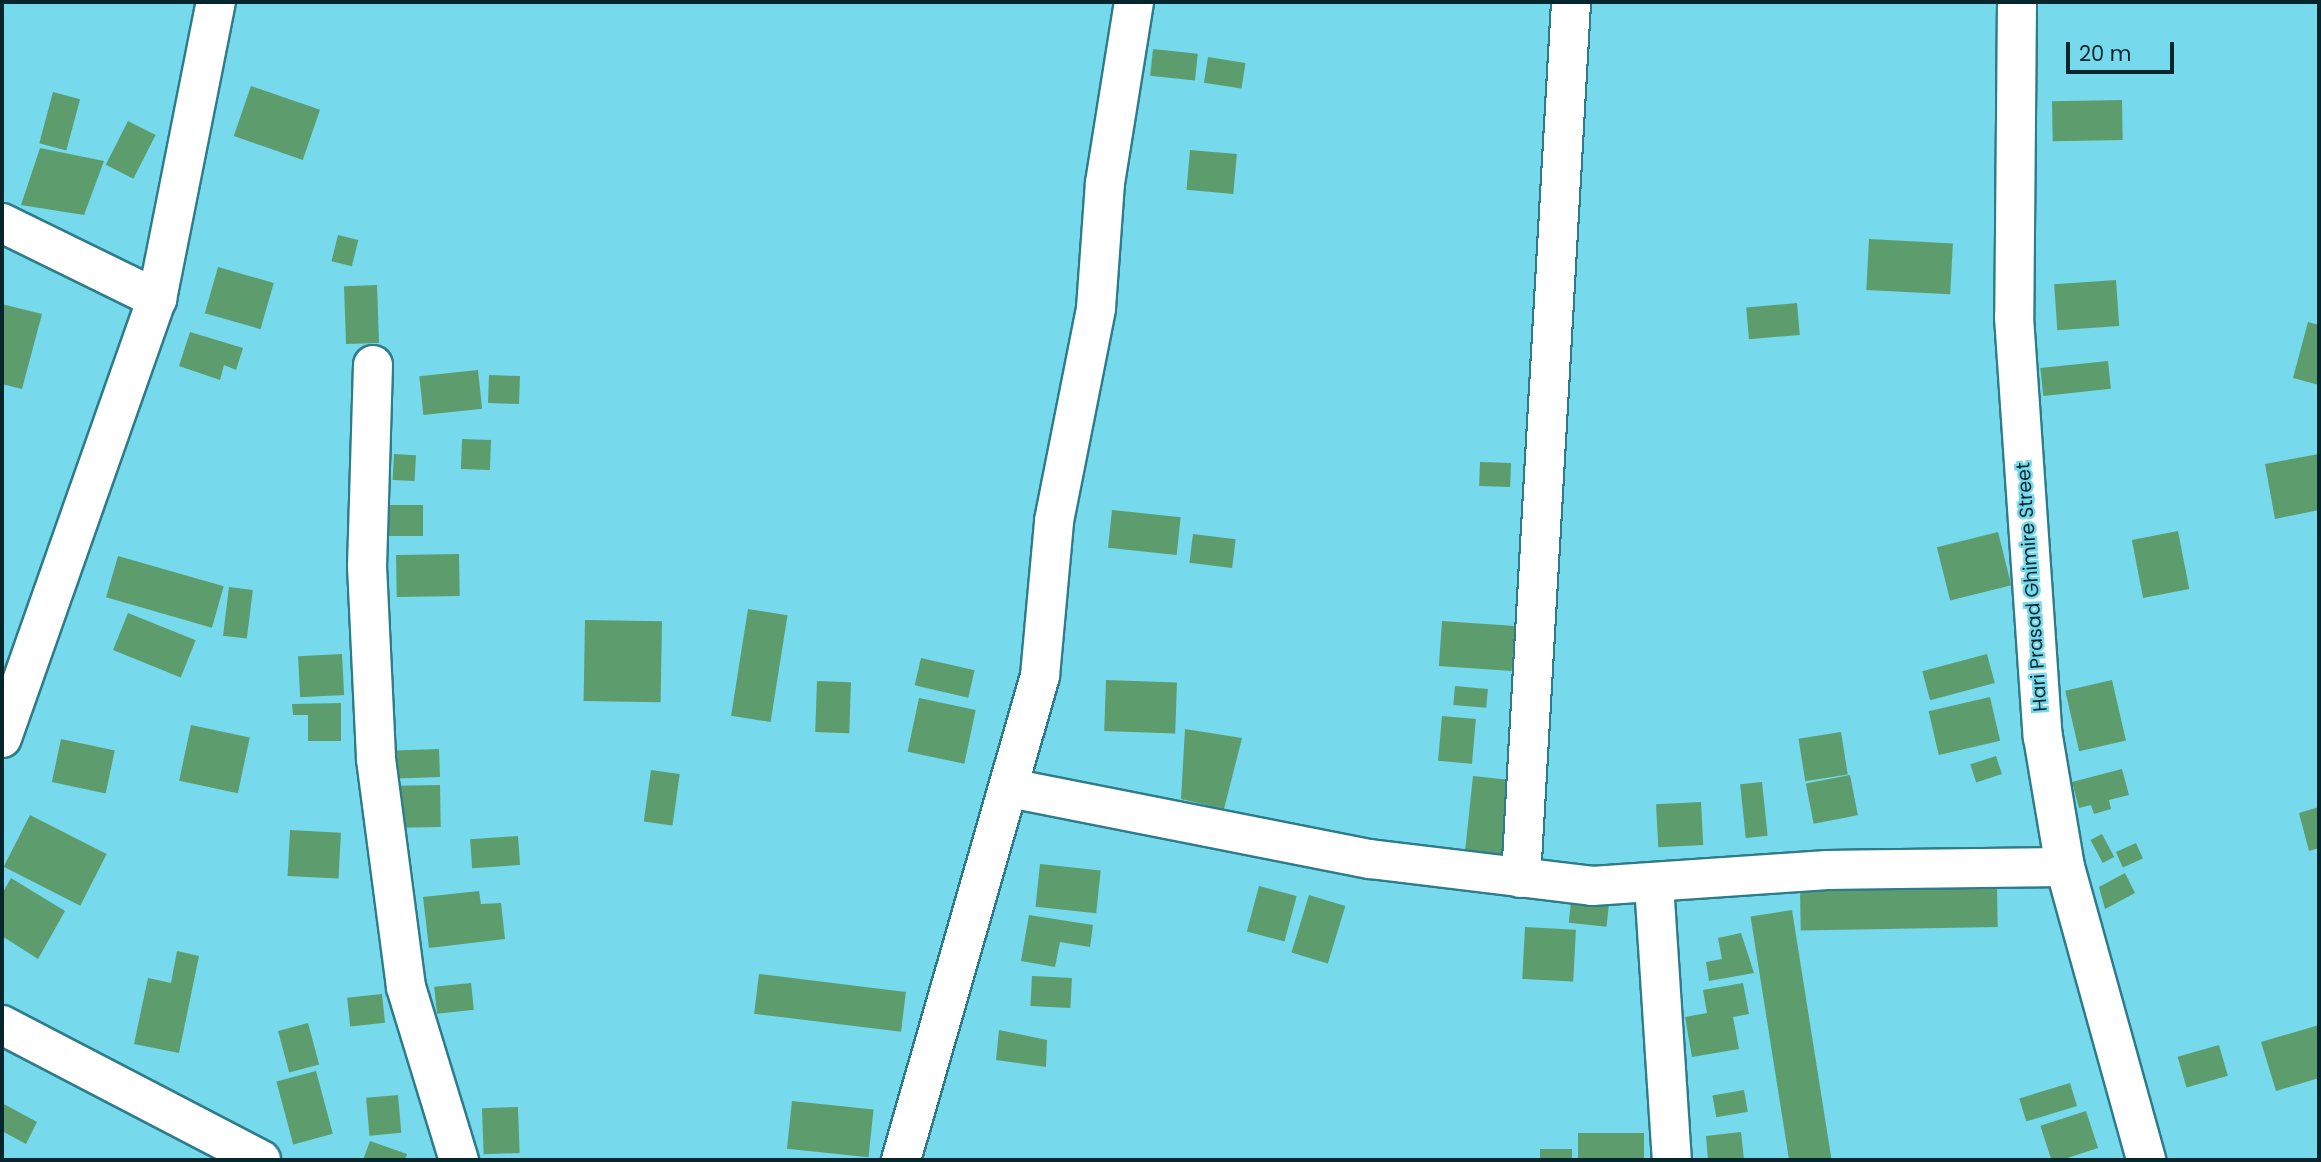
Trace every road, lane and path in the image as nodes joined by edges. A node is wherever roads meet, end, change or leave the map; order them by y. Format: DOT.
graph roads {
  1 [pos="216,2"];
  2 [pos="1134,2"];
  3 [pos="1572,2"];
  4 [pos="2017,2"];
  5 [pos="2,223"];
  6 [pos="157,299"];
  7 [pos="373,365"];
  8 [pos="2,738"];
  9 [pos="1010,788"];
  10 [pos="2065,867"];
  11 [pos="1521,878"];
  12 [pos="1654,884"];
  13 [pos="2,1025"];
  14 [pos="261,1160"];
  15 [pos="459,1160"];
  16 [pos="901,1160"];
  17 [pos="1672,1160"];
  18 [pos="2146,1160"];
  1 -- 6 [label="street"];
  2 -- 9 [label="street"];
  3 -- 11 [label="street"];
  4 -- 10 [label="street, Hari Prasad Ghimire Street"];
  5 -- 6 [label="street"];
  6 -- 8 [label="street"];
  7 -- 15 [label="street"];
  9 -- 11 [label="street"];
  9 -- 16 [label="street"];
  10 -- 12 [label="street"];
  10 -- 18 [label="street, Hari Prasad Ghimire Street"];
  11 -- 12 [label="street"];
  12 -- 17 [label="street"];
  13 -- 14 [label="street"];
}
